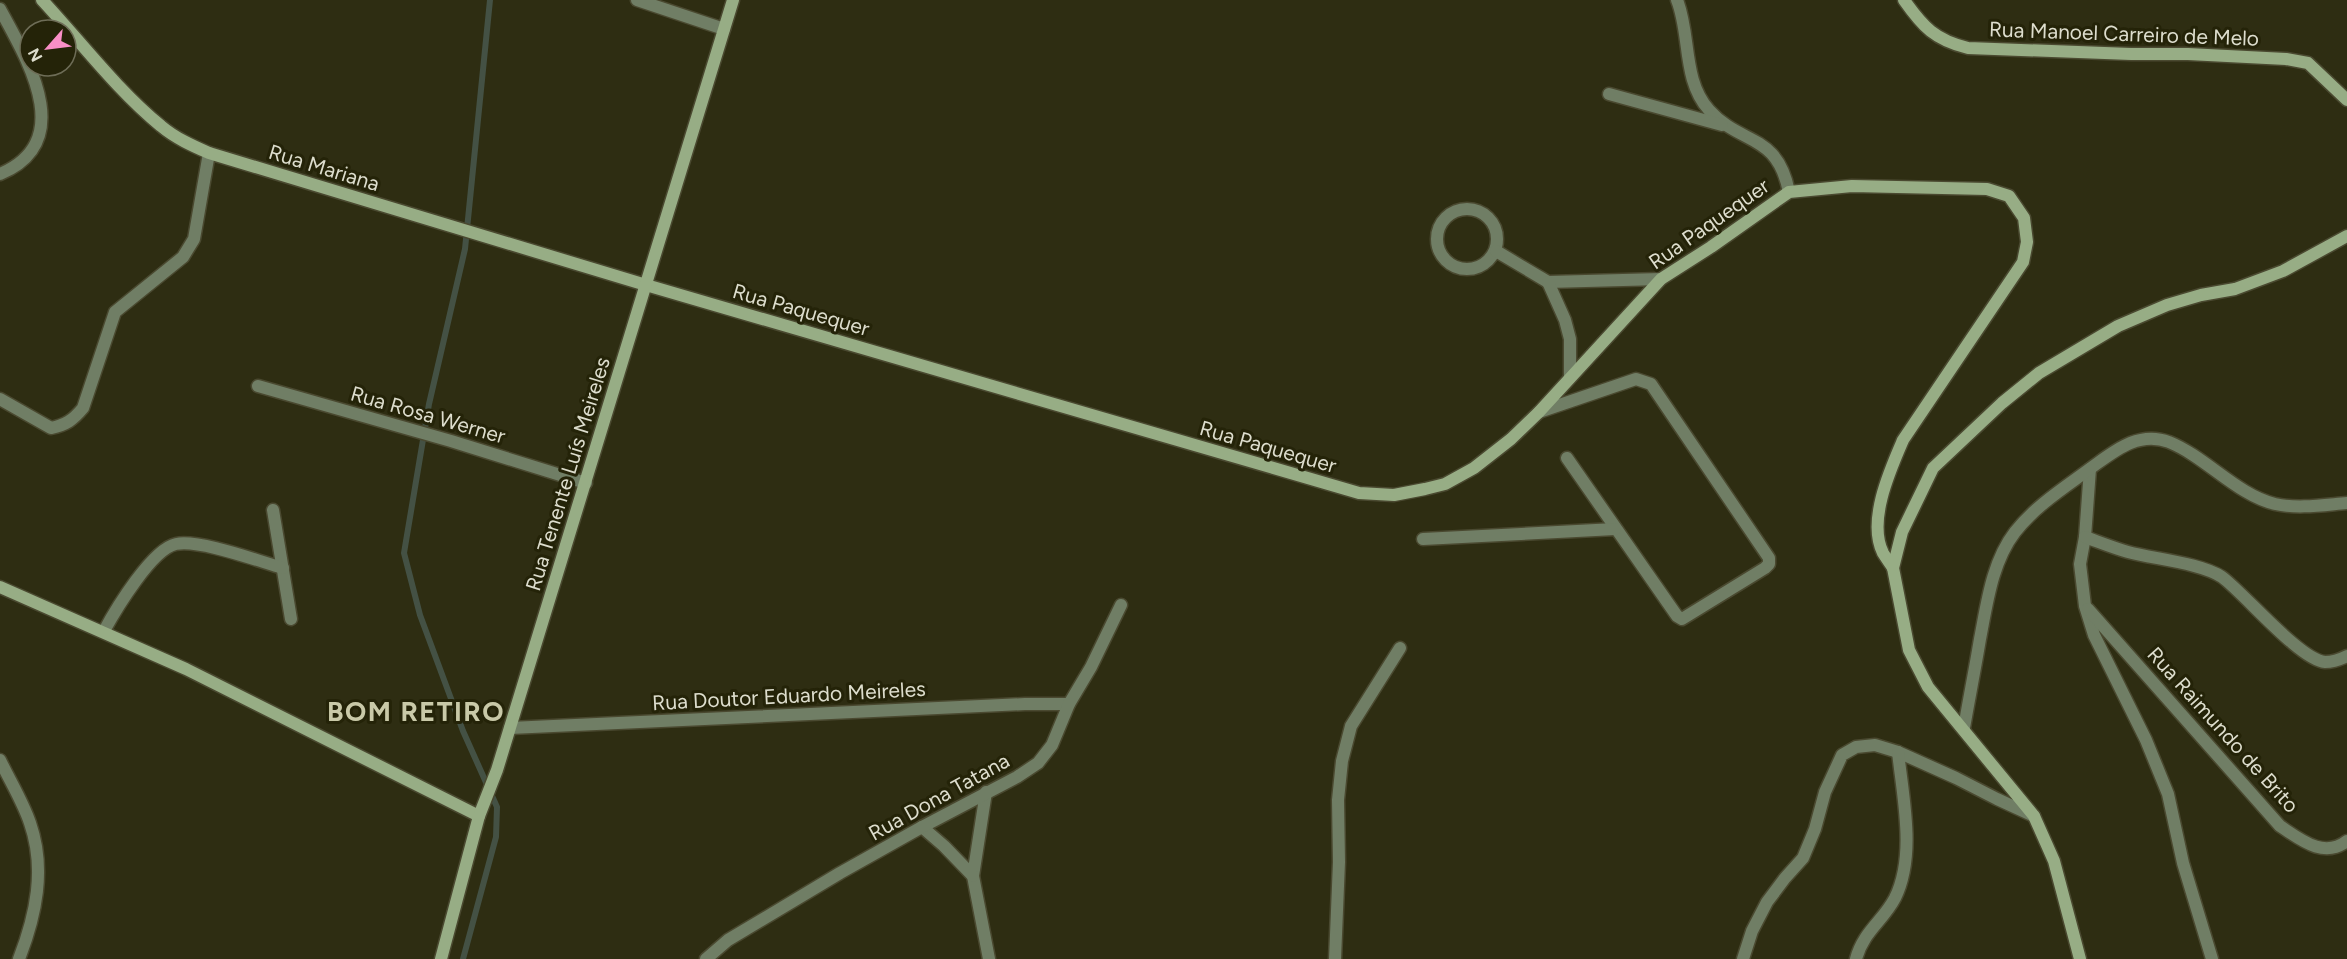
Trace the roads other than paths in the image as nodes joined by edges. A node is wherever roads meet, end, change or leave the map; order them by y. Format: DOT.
graph roads {
  1 [pos="42,0"];
  2 [pos="637,0"];
  3 [pos="733,0"];
  4 [pos="1677,0"];
  5 [pos="1904,0"];
  6 [pos="0,9"];
  7 [pos="724,29"];
  8 [pos="1609,94"];
  9 [pos="2347,100"];
  10 [pos="1728,126"];
  11 [pos="209,153"];
  12 [pos="0,174"];
  13 [pos="1789,192"];
  14 [pos="2347,236"];
  15 [pos="1496,250"];
  16 [pos="1661,279"];
  17 [pos="1548,282"];
  18 [pos="646,285"];
  19 [pos="1570,377"];
  20 [pos="258,386"];
  21 [pos="0,399"];
  22 [pos="1539,412"];
  23 [pos="1567,458"];
  24 [pos="2090,469"];
  25 [pos="586,483"];
  26 [pos="2347,503"];
  27 [pos="273,510"];
  28 [pos="1615,529"];
  29 [pos="2085,537"];
  30 [pos="1423,539"];
  31 [pos="283,568"];
  32 [pos="1893,568"];
  33 [pos="0,587"];
  34 [pos="1121,605"];
  35 [pos="2085,606"];
  36 [pos="291,619"];
  37 [pos="104,632"];
  38 [pos="1400,648"];
  39 [pos="2347,656"];
  40 [pos="1069,704"];
  41 [pos="1964,728"];
  42 [pos="510,729"];
  43 [pos="1898,752"];
  44 [pos="0,760"];
  45 [pos="986,792"];
  46 [pos="479,816"];
  47 [pos="2034,816"];
  48 [pos="922,827"];
  49 [pos="2347,841"];
  50 [pos="973,876"];
  51 [pos="19,959"];
  52 [pos="441,959"];
  53 [pos="706,959"];
  54 [pos="989,959"];
  55 [pos="1335,959"];
  56 [pos="1743,959"];
  57 [pos="1856,959"];
  58 [pos="2080,959"];
  59 [pos="2212,959"];
  1 -- 11 [label="street, Rua Mariana"];
  2 -- 7 [label="street"];
  3 -- 7 [label="street, Rua Tenente Luís Meireles"];
  4 -- 10 [label="street"];
  5 -- 9 [label="street, Rua Manoel Carreiro de Melo"];
  6 -- 12 [label="street"];
  7 -- 18 [label="street, Rua Tenente Luís Meireles"];
  8 -- 10 [label="street"];
  10 -- 13 [label="street"];
  11 -- 18 [label="street, Rua Mariana"];
  11 -- 21 [label="street"];
  13 -- 16 [label="street, Rua Paquequer"];
  13 -- 32 [label="street"];
  14 -- 32 [label="street"];
  15 -- 15 [label="street"];
  15 -- 17 [label="street"];
  16 -- 17 [label="street"];
  16 -- 19 [label="street, Rua Paquequer"];
  17 -- 19 [label="street"];
  18 -- 22 [label="street, Rua Paquequer"];
  18 -- 25 [label="street, Rua Tenente Luís Meireles"];
  19 -- 22 [label="street, Rua Paquequer"];
  20 -- 25 [label="street, Rua Rosa Werner"];
  22 -- 28 [label="street"];
  23 -- 28 [label="street"];
  24 -- 26 [label="street"];
  24 -- 29 [label="street"];
  24 -- 41 [label="street"];
  25 -- 42 [label="street, Rua Tenente Luís Meireles"];
  27 -- 31 [label="street"];
  28 -- 30 [label="street"];
  29 -- 35 [label="street"];
  29 -- 39 [label="street"];
  31 -- 36 [label="street"];
  31 -- 37 [label="street"];
  32 -- 41 [label="street"];
  33 -- 37 [label="street"];
  34 -- 40 [label="street, Rua Dona Tatana"];
  35 -- 49 [label="street, Rua Raimundo de Brito"];
  35 -- 59 [label="street"];
  37 -- 46 [label="street"];
  38 -- 55 [label="street"];
  40 -- 42 [label="street, Rua Doutor Eduardo Meireles"];
  40 -- 45 [label="street, Rua Dona Tatana"];
  41 -- 47 [label="street"];
  42 -- 46 [label="street, Rua Tenente Luís Meireles"];
  43 -- 47 [label="street"];
  43 -- 56 [label="street"];
  43 -- 57 [label="street"];
  44 -- 51 [label="street"];
  45 -- 48 [label="street, Rua Dona Tatana"];
  45 -- 50 [label="street"];
  46 -- 52 [label="street, Rua Tenente Luís Meireles"];
  47 -- 58 [label="street"];
  48 -- 50 [label="street"];
  48 -- 53 [label="street, Rua Dona Tatana"];
  50 -- 54 [label="street"];
}
